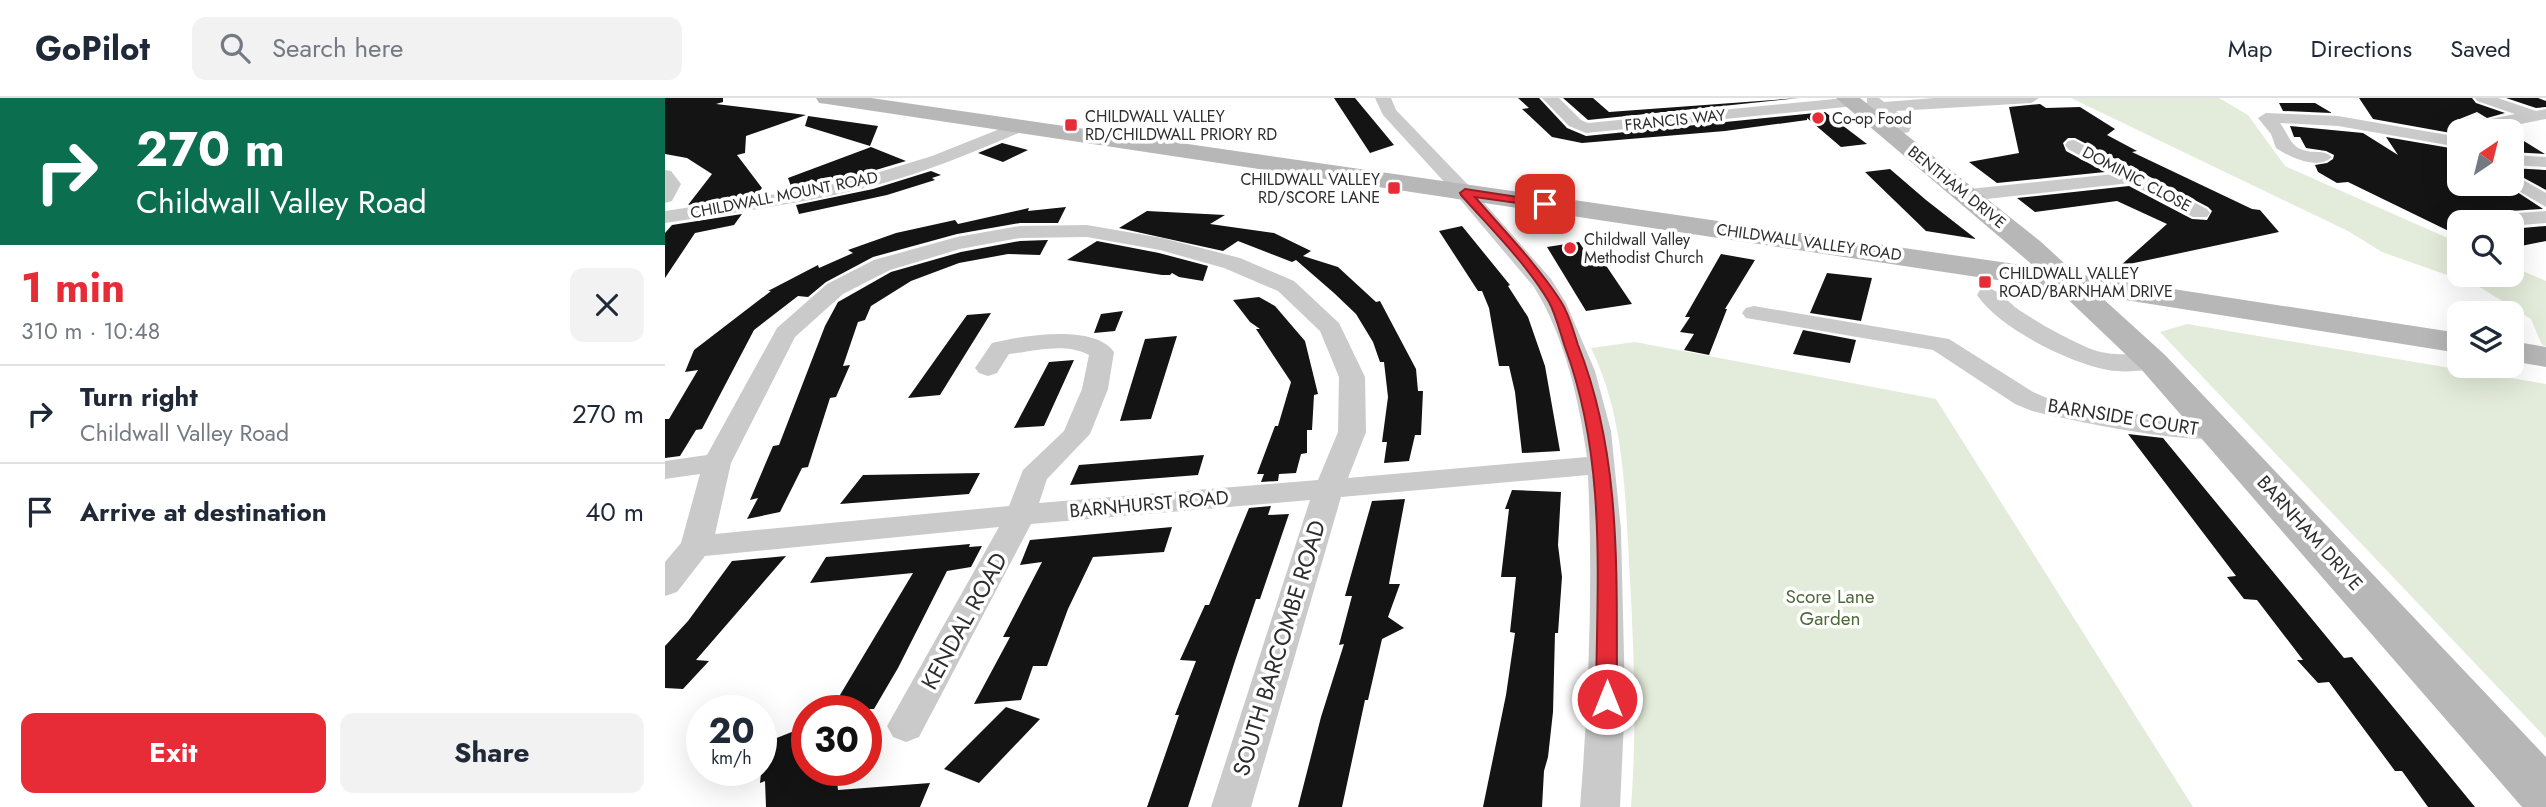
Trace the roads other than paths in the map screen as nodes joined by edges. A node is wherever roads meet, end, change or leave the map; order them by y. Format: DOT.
graph roads {
  1 [pos="827,98"];
  2 [pos="1383,98"];
  3 [pos="1550,98"];
  4 [pos="1815,98"];
  5 [pos="2031,98"];
  6 [pos="2483,98"];
  7 [pos="2343,102"];
  8 [pos="1797,108"];
  9 [pos="1869,110"];
  10 [pos="2539,114"];
  11 [pos="2513,119"];
  12 [pos="2338,121"];
  13 [pos="1020,126"];
  14 [pos="2447,140"];
  15 [pos="2074,145"];
  16 [pos="2323,158"];
  17 [pos="2524,160"];
  18 [pos="2546,162"];
  19 [pos="665,175"];
  20 [pos="2133,177"];
  21 [pos="2524,187"];
  22 [pos="1465,193"];
  23 [pos="1969,195"];
  24 [pos="665,197"];
  25 [pos="2546,201"];
  26 [pos="2200,213"];
  27 [pos="665,217"];
  28 [pos="2546,217"];
  29 [pos="2524,219"];
  30 [pos="2064,280"];
  31 [pos="1988,295"];
  32 [pos="1754,313"];
  33 [pos="2447,341"];
  34 [pos="999,349"];
  35 [pos="2524,353"];
  36 [pos="2546,357"];
  37 [pos="2153,362"];
  38 [pos="2219,431"];
  39 [pos="717,463"];
  40 [pos="1602,465"];
  41 [pos="665,470"];
  42 [pos="1328,490"];
  43 [pos="1021,515"];
  44 [pos="696,546"];
  45 [pos="665,584"];
  46 [pos="906,726"];
  47 [pos="2546,795"];
  48 [pos="1231,807"];
  49 [pos="1600,807"];
  1 -- 13 [label="main road, CHILDWALL VALLEY ROAD"];
  2 -- 22 [label="street"];
  3 -- 8 [label="street, FRANCIS WAY"];
  4 -- 8 [label="street"];
  5 -- 9 [label="street"];
  6 -- 10 [label="street"];
  7 -- 12 [label="street"];
  8 -- 9 [label="street, FRANCIS WAY"];
  8 -- 9 [label="street"];
  9 -- 23 [label="main road, BENTHAM DRIVE"];
  10 -- 11 [label="street"];
  12 -- 14 [label="street"];
  12 -- 16 [label="street"];
  13 -- 22 [label="main road, CHILDWALL VALLEY ROAD"];
  13 -- 27 [label="street, CHILDWALL MOUNT ROAD"];
  15 -- 20 [label="street, DOMINIC CLOSE"];
  17 -- 18 [label="street"];
  19 -- 24 [label="street"];
  20 -- 23 [label="street"];
  20 -- 26 [label="street, DOMINIC CLOSE"];
  21 -- 25 [label="street"];
  22 -- 30 [label="main road, CHILDWALL VALLEY ROAD"];
  22 -- 40 [label="street"];
  23 -- 30 [label="main road, BENTHAM DRIVE"];
  28 -- 29 [label="street"];
  30 -- 33 [label="main road, CHILDWALL VALLEY ROAD"];
  30 -- 37 [label="main road, BARNHAM DRIVE"];
  31 -- 37 [label="street"];
  32 -- 38 [label="street, BARNSIDE COURT"];
  34 -- 43 [label="street, KENDAL ROAD"];
  35 -- 36 [label="main road"];
  37 -- 38 [label="main road, BARNHAM DRIVE"];
  38 -- 47 [label="main road, BARNHAM DRIVE"];
  39 -- 41 [label="street"];
  39 -- 42 [label="street, SOUTH BARCOMBE ROAD"];
  39 -- 44 [label="street, SOUTH BARCOMBE ROAD"];
  40 -- 42 [label="street, BARNHURST ROAD"];
  40 -- 49 [label="street"];
  42 -- 43 [label="street, BARNHURST ROAD"];
  42 -- 48 [label="street, SOUTH BARCOMBE ROAD"];
  43 -- 44 [label="street, BARNHURST ROAD"];
  43 -- 46 [label="street, KENDAL ROAD"];
  44 -- 45 [label="street"];
}
